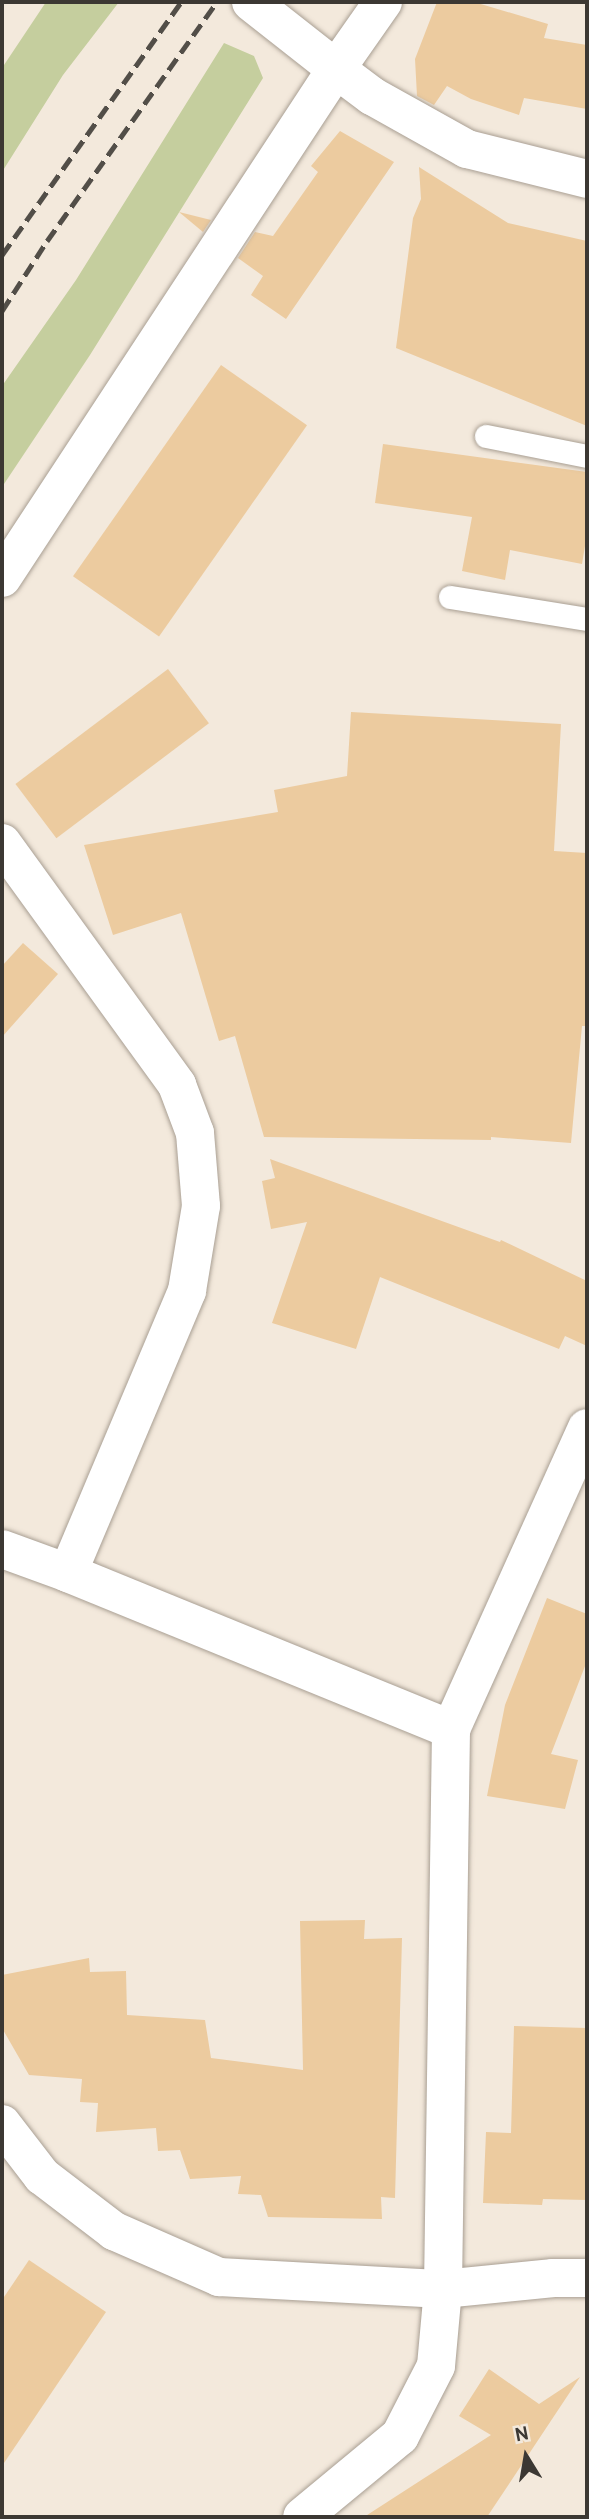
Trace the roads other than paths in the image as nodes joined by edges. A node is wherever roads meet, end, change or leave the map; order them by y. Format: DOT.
graph roads {
  1 [pos="251,2"];
  2 [pos="383,2"];
  3 [pos="322,57"];
  4 [pos="587,179"];
  5 [pos="486,436"];
  6 [pos="587,456"];
  7 [pos="2,578"];
  8 [pos="450,597"];
  9 [pos="587,619"];
  10 [pos="2,843"];
  11 [pos="587,1428"];
  12 [pos="2,1549"];
  13 [pos="68,1573"];
  14 [pos="451,1729"];
  15 [pos="2,2124"];
  16 [pos="587,2278"];
  17 [pos="443,2289"];
  18 [pos="302,2517"];
  1 -- 3 [label="street"];
  2 -- 3 [label="street"];
  3 -- 4 [label="street"];
  3 -- 7 [label="street"];
  5 -- 6 [label="lane"];
  8 -- 9 [label="lane"];
  10 -- 13 [label="street"];
  11 -- 14 [label="street"];
  12 -- 13 [label="street"];
  13 -- 14 [label="street"];
  14 -- 17 [label="street"];
  15 -- 17 [label="street"];
  16 -- 17 [label="street"];
  17 -- 18 [label="street"];
}
